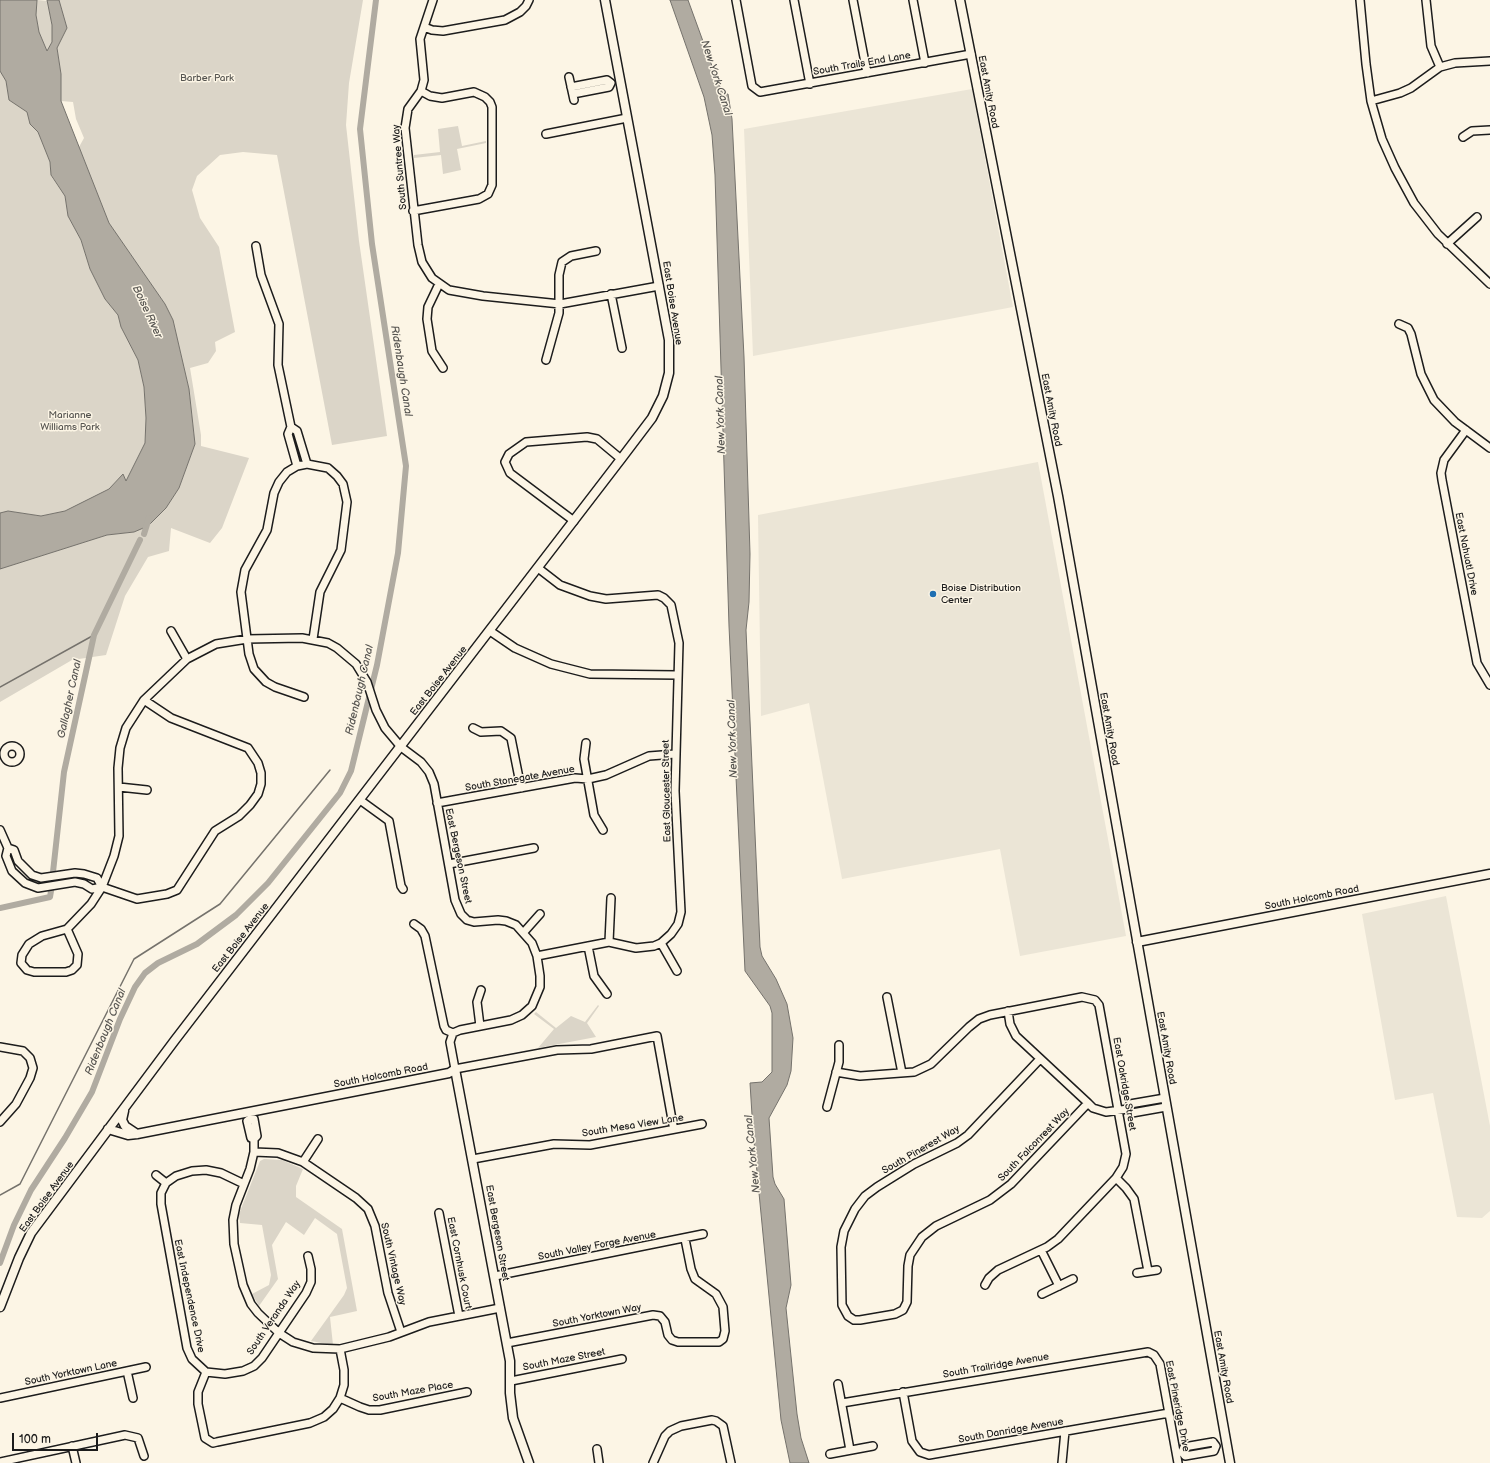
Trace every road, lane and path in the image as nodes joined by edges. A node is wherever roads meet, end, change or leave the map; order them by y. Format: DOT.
graph roads {
  1 [pos="433,0"];
  2 [pos="529,0"];
  3 [pos="605,0"];
  4 [pos="736,0"];
  5 [pos="794,0"];
  6 [pos="853,0"];
  7 [pos="913,0"];
  8 [pos="960,0"];
  9 [pos="1360,0"];
  10 [pos="1426,0"];
  11 [pos="424,26"];
  12 [pos="971,54"];
  13 [pos="1490,61"];
  14 [pos="925,63"];
  15 [pos="1440,67"];
  16 [pos="866,73"];
  17 [pos="569,77"];
  18 [pos="620,81"];
  19 [pos="810,84"];
  20 [pos="421,91"];
  21 [pos="1371,101"];
  22 [pos="627,118"];
  23 [pos="1490,130"];
  24 [pos="546,134"];
  25 [pos="1463,137"];
  26 [pos="414,211"];
  27 [pos="1476,217"];
  28 [pos="1447,244"];
  29 [pos="256,246"];
  30 [pos="596,251"];
  31 [pos="440,284"];
  32 [pos="1490,284"];
  33 [pos="659,286"];
  34 [pos="611,294"];
  35 [pos="560,304"];
  36 [pos="1399,324"];
  37 [pos="622,348"];
  38 [pos="546,360"];
  39 [pos="443,368"];
  40 [pos="292,427"];
  41 [pos="1466,430"];
  42 [pos="1490,448"];
  43 [pos="622,460"];
  44 [pos="307,464"];
  45 [pos="297,466"];
  46 [pos="574,521"];
  47 [pos="538,568"];
  48 [pos="171,631"];
  49 [pos="490,631"];
  50 [pos="247,639"];
  51 [pos="313,639"];
  52 [pos="187,660"];
  53 [pos="678,675"];
  54 [pos="1490,685"];
  55 [pos="304,696"];
  56 [pos="144,700"];
  57 [pos="473,728"];
  58 [pos="586,743"];
  59 [pos="401,746"];
  60 [pos="675,754"];
  61 [pos="588,779"];
  62 [pos="119,786"];
  63 [pos="521,788"];
  64 [pos="147,790"];
  65 [pos="360,800"];
  66 [pos="437,803"];
  67 [pos="0,830"];
  68 [pos="603,830"];
  69 [pos="8,848"];
  70 [pos="534,848"];
  71 [pos="449,864"];
  72 [pos="1490,874"];
  73 [pos="102,887"];
  74 [pos="403,889"];
  75 [pos="610,898"];
  76 [pos="540,914"];
  77 [pos="414,924"];
  78 [pos="67,929"];
  79 [pos="524,932"];
  80 [pos="610,942"];
  81 [pos="1137,942"];
  82 [pos="661,943"];
  83 [pos="588,946"];
  84 [pos="537,956"];
  85 [pos="677,971"];
  86 [pos="481,990"];
  87 [pos="607,994"];
  88 [pos="887,997"];
  89 [pos="1008,1011"];
  90 [pos="480,1026"];
  91 [pos="452,1033"];
  92 [pos="839,1045"];
  93 [pos="0,1047"];
  94 [pos="1040,1059"];
  95 [pos="455,1069"];
  96 [pos="836,1072"];
  97 [pos="902,1073"];
  98 [pos="1164,1098"];
  99 [pos="1088,1104"];
  100 [pos="827,1107"];
  101 [pos="1166,1107"];
  102 [pos="124,1109"];
  103 [pos="1128,1110"];
  104 [pos="1119,1111"];
  105 [pos="249,1116"];
  106 [pos="0,1122"];
  107 [pos="702,1124"];
  108 [pos="673,1125"];
  109 [pos="108,1129"];
  110 [pos="137,1134"];
  111 [pos="318,1139"];
  112 [pos="254,1152"];
  113 [pos="473,1159"];
  114 [pos="303,1162"];
  115 [pos="156,1174"];
  116 [pos="1116,1178"];
  117 [pos="166,1183"];
  118 [pos="244,1184"];
  119 [pos="439,1213"];
  120 [pos="703,1234"];
  121 [pos="685,1238"];
  122 [pos="1041,1250"];
  123 [pos="308,1256"];
  124 [pos="1157,1270"];
  125 [pos="1148,1271"];
  126 [pos="1137,1273"];
  127 [pos="494,1276"];
  128 [pos="1073,1279"];
  129 [pos="985,1286"];
  130 [pos="1058,1286"];
  131 [pos="1042,1294"];
  132 [pos="0,1306"];
  133 [pos="500,1308"];
  134 [pos="459,1316"];
  135 [pos="848,1316"];
  136 [pos="401,1332"];
  137 [pos="279,1333"];
  138 [pos="506,1343"];
  139 [pos="340,1349"];
  140 [pos="1154,1354"];
  141 [pos="622,1359"];
  142 [pos="146,1367"];
  143 [pos="127,1371"];
  144 [pos="206,1372"];
  145 [pos="510,1381"];
  146 [pos="838,1384"];
  147 [pos="467,1392"];
  148 [pos="903,1392"];
  149 [pos="0,1398"];
  150 [pos="132,1398"];
  151 [pos="340,1398"];
  152 [pos="842,1403"];
  153 [pos="1169,1413"];
  154 [pos="1064,1431"];
  155 [pos="1226,1445"];
  156 [pos="72,1446"];
  157 [pos="873,1446"];
  158 [pos="596,1449"];
  159 [pos="850,1450"];
  160 [pos="1179,1453"];
  161 [pos="830,1454"];
  162 [pos="144,1456"];
  163 [pos="0,1462"];
  164 [pos="76,1463"];
  165 [pos="529,1463"];
  166 [pos="599,1463"];
  167 [pos="654,1463"];
  168 [pos="731,1463"];
  169 [pos="1062,1463"];
  170 [pos="1178,1463"];
  171 [pos="1230,1463"];
  1 -- 11 [label="street, South Suntree Way"];
  2 -- 11 [label="street"];
  3 -- 18 [label="street, East Boise Avenue"];
  4 -- 19 [label="street, South Trails End Lane"];
  5 -- 19 [label="street"];
  6 -- 16 [label="street"];
  7 -- 14 [label="street"];
  8 -- 12 [label="street, East Amity Road"];
  9 -- 21 [label="street"];
  10 -- 15 [label="street"];
  11 -- 20 [label="street, South Suntree Way"];
  12 -- 14 [label="street, South Trails End Lane"];
  12 -- 81 [label="street, East Amity Road"];
  13 -- 15 [label="street"];
  14 -- 16 [label="street, South Trails End Lane"];
  15 -- 21 [label="street"];
  16 -- 19 [label="street, South Trails End Lane"];
  17 -- 18 [label="street"];
  18 -- 22 [label="street, East Boise Avenue"];
  20 -- 26 [label="street, South Suntree Way"];
  20 -- 26 [label="street"];
  21 -- 28 [label="street"];
  22 -- 24 [label="street"];
  22 -- 33 [label="street, East Boise Avenue"];
  23 -- 25 [label="street"];
  26 -- 31 [label="street, South Suntree Way"];
  27 -- 28 [label="street"];
  28 -- 32 [label="street"];
  29 -- 40 [label="street"];
  30 -- 35 [label="street"];
  31 -- 35 [label="street"];
  31 -- 39 [label="street"];
  33 -- 34 [label="street"];
  33 -- 43 [label="street, East Boise Avenue"];
  34 -- 35 [label="street"];
  34 -- 37 [label="street"];
  35 -- 38 [label="street"];
  36 -- 41 [label="street"];
  40 -- 44 [label="street"];
  40 -- 45 [label="street"];
  41 -- 42 [label="street"];
  41 -- 54 [label="street, East Nahuatl Drive"];
  43 -- 46 [label="street, East Boise Avenue"];
  43 -- 46 [label="street"];
  44 -- 45 [label="street"];
  44 -- 51 [label="street"];
  45 -- 50 [label="street"];
  46 -- 47 [label="street, East Boise Avenue"];
  47 -- 49 [label="street, East Boise Avenue"];
  47 -- 53 [label="street, East Gloucester Street"];
  48 -- 52 [label="street"];
  49 -- 53 [label="street"];
  49 -- 59 [label="street, East Boise Avenue"];
  50 -- 51 [label="street, East Bergeson Street"];
  50 -- 52 [label="street, East Bergeson Street"];
  50 -- 55 [label="street"];
  51 -- 59 [label="street, East Bergeson Street"];
  52 -- 56 [label="street, East Bergeson Street"];
  53 -- 60 [label="street, East Gloucester Street"];
  56 -- 62 [label="street, East Bergeson Street"];
  56 -- 73 [label="street"];
  57 -- 63 [label="street"];
  58 -- 61 [label="street"];
  59 -- 65 [label="street, East Boise Avenue"];
  59 -- 66 [label="street, East Bergeson Street"];
  60 -- 61 [label="street, South Stonegate Avenue"];
  60 -- 82 [label="street, East Gloucester Street"];
  61 -- 63 [label="street, South Stonegate Avenue"];
  61 -- 68 [label="street"];
  62 -- 64 [label="street"];
  62 -- 73 [label="street, East Bergeson Street"];
  63 -- 66 [label="street, South Stonegate Avenue"];
  65 -- 74 [label="street"];
  65 -- 102 [label="street, East Boise Avenue"];
  66 -- 71 [label="street, East Bergeson Street"];
  67 -- 69 [label="street"];
  69 -- 73 [label="street"];
  69 -- 73 [label="street"];
  70 -- 71 [label="street"];
  71 -- 79 [label="street, East Bergeson Street"];
  72 -- 81 [label="street, South Holcomb Road"];
  73 -- 78 [label="street, East Bergeson Street"];
  75 -- 80 [label="street"];
  76 -- 79 [label="street"];
  77 -- 91 [label="street"];
  78 -- 78 [label="street"];
  79 -- 84 [label="street, East Bergeson Street"];
  80 -- 82 [label="street"];
  80 -- 83 [label="street"];
  81 -- 98 [label="street, East Amity Road"];
  82 -- 85 [label="street"];
  83 -- 84 [label="street"];
  83 -- 87 [label="street"];
  84 -- 90 [label="street, East Bergeson Street"];
  86 -- 90 [label="street"];
  88 -- 97 [label="street"];
  89 -- 94 [label="street"];
  89 -- 97 [label="street"];
  89 -- 104 [label="street, East Oakridge Street"];
  90 -- 91 [label="street, East Bergeson Street"];
  91 -- 95 [label="street, East Bergeson Street"];
  92 -- 96 [label="street"];
  93 -- 106 [label="street"];
  94 -- 99 [label="street"];
  94 -- 135 [label="street, South Pinerest Way"];
  95 -- 105 [label="street, South Holcomb Road"];
  95 -- 108 [label="street, South Holcomb Road"];
  95 -- 113 [label="street, East Bergeson Street"];
  96 -- 97 [label="street"];
  96 -- 100 [label="street"];
  98 -- 101 [label="street, East Amity Road"];
  98 -- 103 [label="street"];
  99 -- 104 [label="street"];
  99 -- 135 [label="street, South Falconrest Way"];
  101 -- 103 [label="street"];
  101 -- 155 [label="street, East Amity Road"];
  102 -- 109 [label="street, East Boise Avenue"];
  102 -- 110 [label="street"];
  103 -- 104 [label="street"];
  104 -- 116 [label="street, East Oakridge Street"];
  105 -- 110 [label="street, South Holcomb Road"];
  105 -- 112 [label="street"];
  107 -- 113 [label="street, South Mesa View Lane"];
  109 -- 110 [label="street, South Holcomb Road"];
  109 -- 132 [label="street, East Boise Avenue"];
  111 -- 114 [label="street"];
  112 -- 114 [label="street, South Vintage Way"];
  112 -- 118 [label="street"];
  113 -- 127 [label="street, East Bergeson Street"];
  114 -- 136 [label="street, South Vintage Way"];
  115 -- 117 [label="street"];
  116 -- 122 [label="street, East Oakridge Street"];
  116 -- 125 [label="street"];
  117 -- 118 [label="street"];
  117 -- 144 [label="street, East Independence Drive"];
  118 -- 137 [label="street"];
  119 -- 134 [label="street, East Cornhusk Court"];
  120 -- 121 [label="street, South Valley Forge Avenue"];
  121 -- 127 [label="street, South Valley Forge Avenue"];
  121 -- 138 [label="street, South Yorktown Way"];
  122 -- 129 [label="street, East Oakridge Street"];
  122 -- 130 [label="street"];
  123 -- 137 [label="street, South Veranda Way"];
  124 -- 125 [label="street"];
  125 -- 126 [label="street"];
  127 -- 133 [label="street, East Bergeson Street"];
  128 -- 130 [label="street"];
  130 -- 131 [label="street"];
  133 -- 134 [label="street"];
  133 -- 138 [label="street, East Bergeson Street"];
  134 -- 136 [label="street"];
  136 -- 139 [label="street"];
  137 -- 139 [label="street"];
  137 -- 144 [label="street, South Veranda Way"];
  138 -- 145 [label="street, East Bergeson Street"];
  139 -- 151 [label="street"];
  140 -- 148 [label="street, South Trailridge Avenue"];
  140 -- 153 [label="street, East Pineridge Drive"];
  141 -- 145 [label="street, South Maze Street"];
  142 -- 143 [label="street, South Yorktown Lane"];
  143 -- 149 [label="street, South Yorktown Lane"];
  143 -- 150 [label="street"];
  144 -- 151 [label="street"];
  145 -- 165 [label="street, East Bergeson Street"];
  146 -- 152 [label="street"];
  147 -- 151 [label="street, South Maze Place"];
  148 -- 152 [label="street, South Trailridge Avenue"];
  148 -- 154 [label="street, South Danridge Avenue"];
  152 -- 159 [label="street"];
  153 -- 154 [label="street, South Danridge Avenue"];
  153 -- 160 [label="street, East Pineridge Drive"];
  154 -- 169 [label="street"];
  155 -- 160 [label="street"];
  155 -- 171 [label="street, East Amity Road"];
  156 -- 162 [label="street"];
  156 -- 163 [label="street"];
  156 -- 164 [label="street"];
  157 -- 159 [label="street"];
  158 -- 166 [label="street"];
  159 -- 161 [label="street"];
  160 -- 170 [label="street, East Pineridge Drive"];
  167 -- 168 [label="street"];
}
